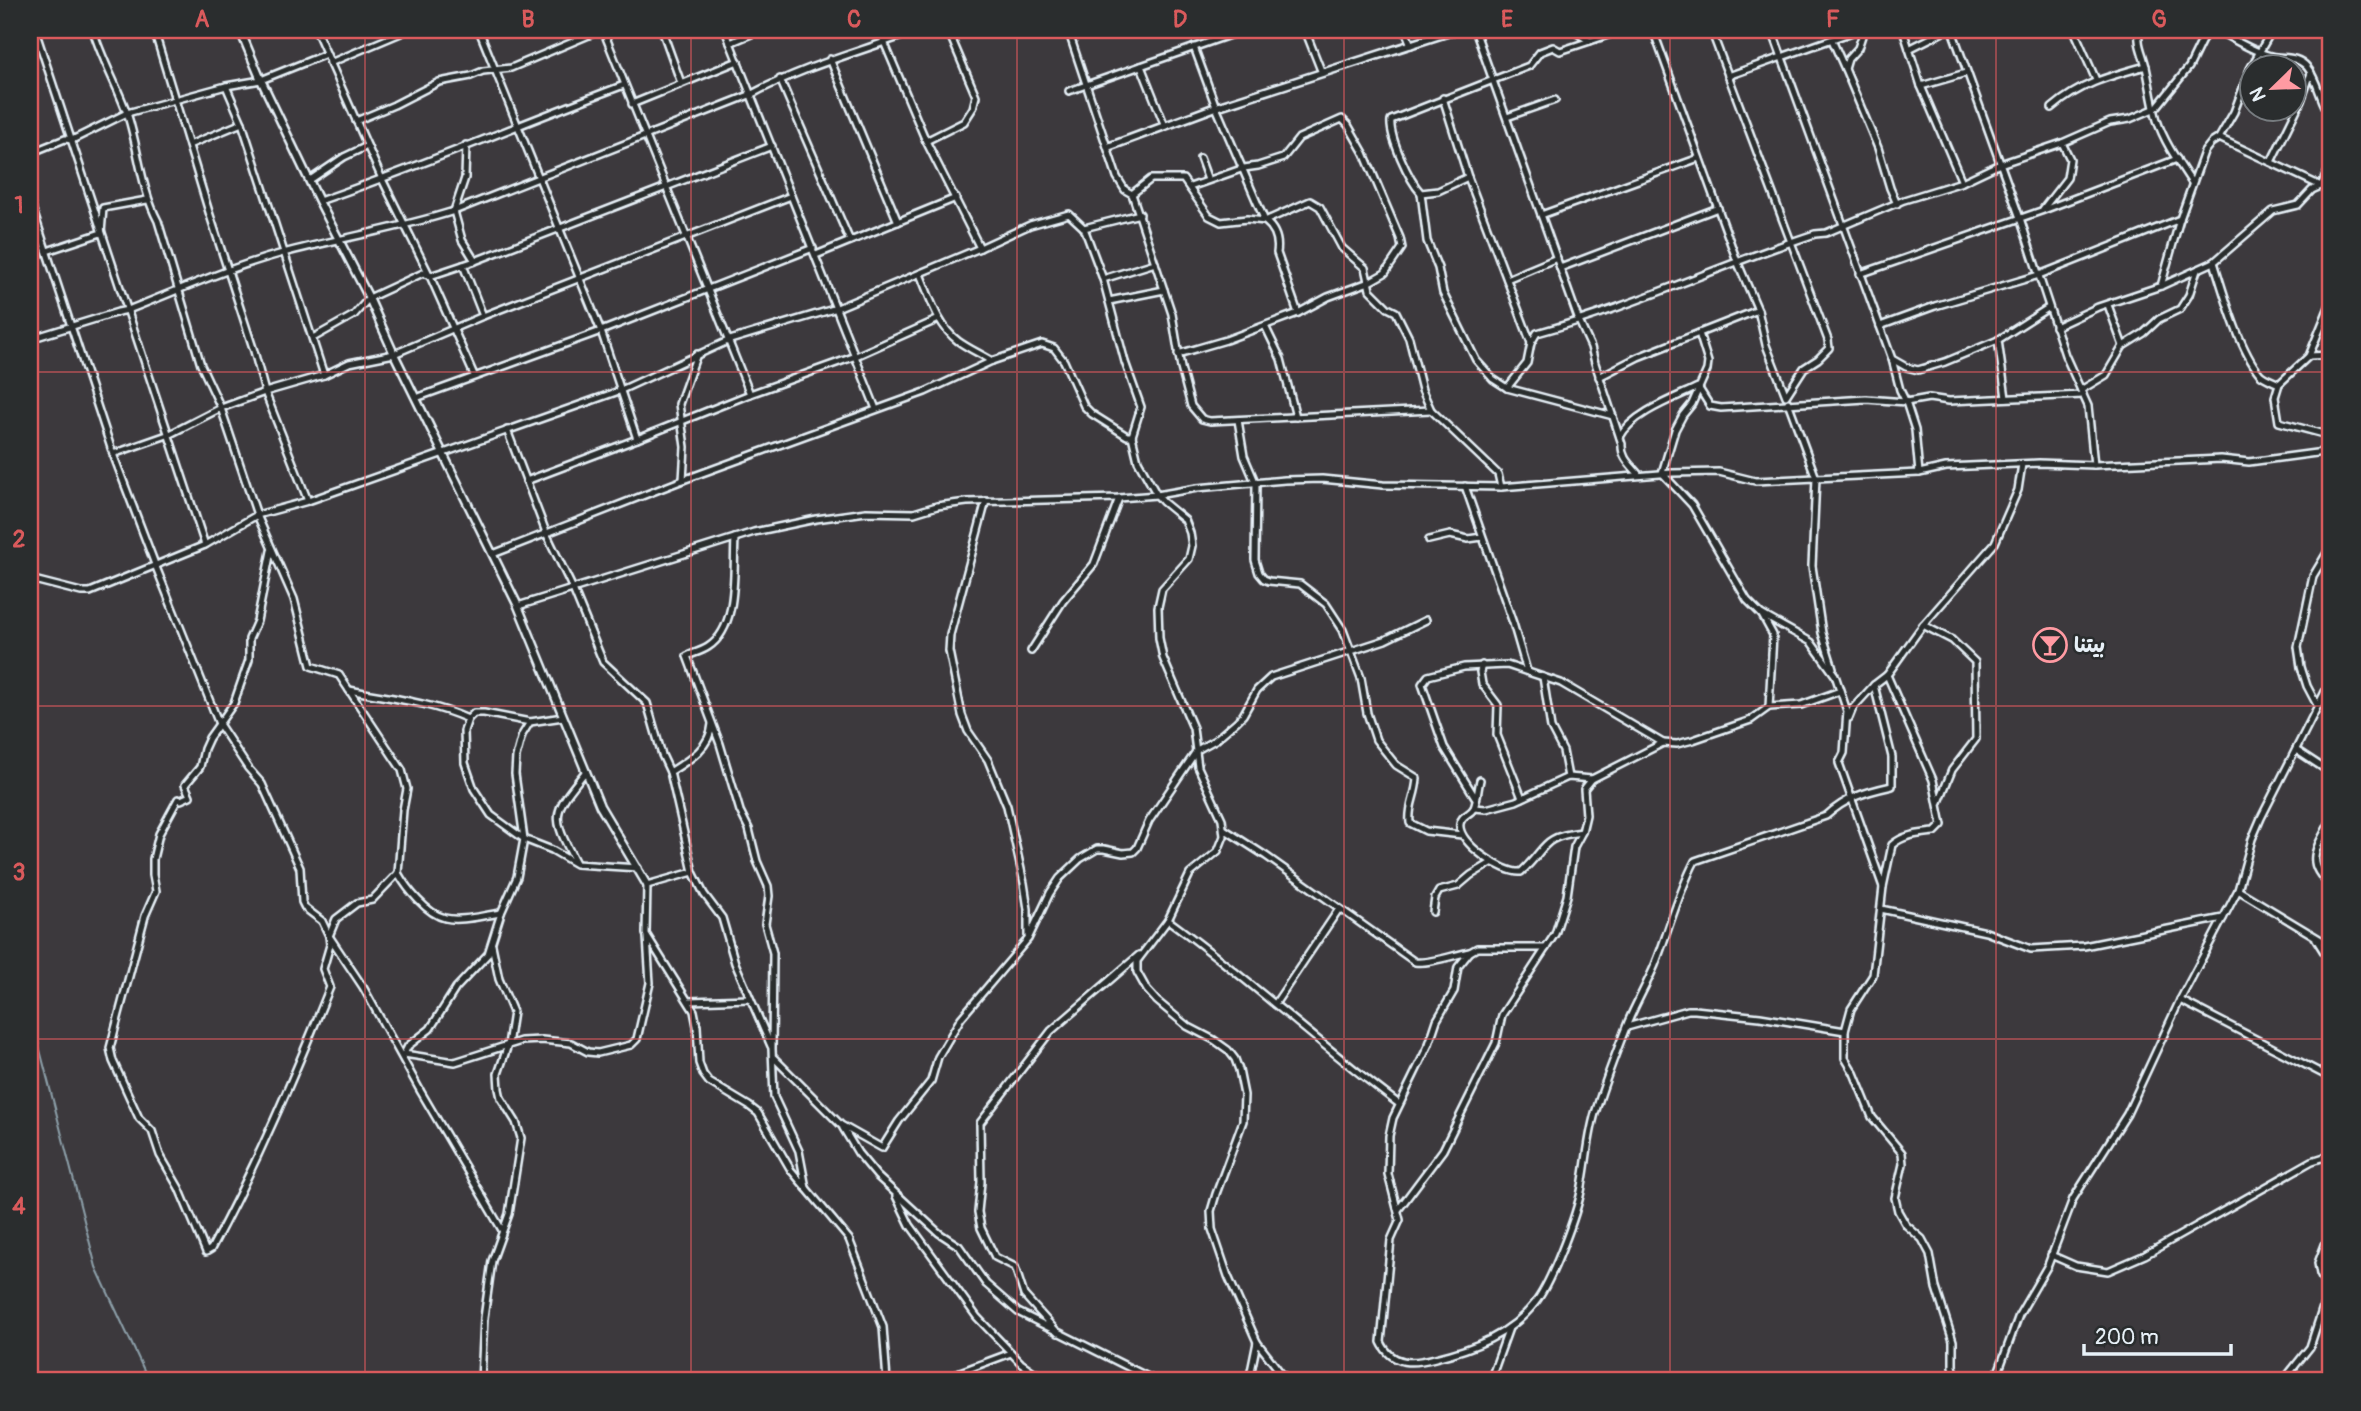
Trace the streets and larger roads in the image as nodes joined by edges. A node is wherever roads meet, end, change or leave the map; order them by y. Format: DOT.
graph roads {
  1 [pos="36,30"];
  2 [pos="93,30"];
  3 [pos="154,30"];
  4 [pos="240,30"];
  5 [pos="316,30"];
  6 [pos="408,30"];
  7 [pos="479,30"];
  8 [pos="602,30"];
  9 [pos="662,30"];
  10 [pos="725,30"];
  11 [pos="761,30"];
  12 [pos="879,30"];
  13 [pos="918,30"];
  14 [pos="948,30"];
  15 [pos="1070,30"];
  16 [pos="1244,30"];
  17 [pos="1307,30"];
  18 [pos="1405,30"];
  19 [pos="1456,30"];
  20 [pos="1475,30"];
  21 [pos="1572,30"];
  22 [pos="1623,30"];
  23 [pos="1653,30"];
  24 [pos="1711,30"];
  25 [pos="1772,30"];
  26 [pos="1858,30"];
  27 [pos="1864,30"];
  28 [pos="1903,30"];
  29 [pos="1950,30"];
  30 [pos="2074,30"];
  31 [pos="2139,30"];
  32 [pos="2207,30"];
  33 [pos="2216,30"];
  34 [pos="2272,30"];
  35 [pos="1832,40"];
  36 [pos="1590,41"];
  37 [pos="730,43"];
  38 [pos="885,43"];
  39 [pos="1411,45"];
  40 [pos="1194,47"];
  41 [pos="1909,49"];
  42 [pos="2257,52"];
  43 [pos="2260,52"];
  44 [pos="326,54"];
  45 [pos="1782,56"];
  46 [pos="831,59"];
  47 [pos="738,61"];
  48 [pos="330,63"];
  49 [pos="1141,66"];
  50 [pos="2146,66"];
  51 [pos="2308,68"];
  52 [pos="494,69"];
  53 [pos="1844,69"];
  54 [pos="1322,73"];
  55 [pos="1966,73"];
  56 [pos="2311,73"];
  57 [pos="1728,76"];
  58 [pos="780,79"];
  59 [pos="1493,79"];
  60 [pos="261,80"];
  61 [pos="2096,80"];
  62 [pos="681,83"];
  63 [pos="624,85"];
  64 [pos="1087,85"];
  65 [pos="226,86"];
  66 [pos="1921,86"];
  67 [pos="1069,91"];
  68 [pos="752,94"];
  69 [pos="174,99"];
  70 [pos="1443,99"];
  71 [pos="1555,100"];
  72 [pos="2238,103"];
  73 [pos="632,104"];
  74 [pos="1216,107"];
  75 [pos="2052,108"];
  76 [pos="2156,108"];
  77 [pos="127,113"];
  78 [pos="2331,116"];
  79 [pos="1507,117"];
  80 [pos="356,121"];
  81 [pos="242,123"];
  82 [pos="517,124"];
  83 [pos="1165,126"];
  84 [pos="645,135"];
  85 [pos="2219,138"];
  86 [pos="72,140"];
  87 [pos="926,141"];
  88 [pos="2062,143"];
  89 [pos="189,145"];
  90 [pos="466,145"];
  91 [pos="367,146"];
  92 [pos="772,146"];
  93 [pos="1108,146"];
  94 [pos="30,153"];
  95 [pos="1200,158"];
  96 [pos="1699,158"];
  97 [pos="2176,159"];
  98 [pos="2272,162"];
  99 [pos="2000,164"];
  100 [pos="2331,164"];
  101 [pos="1244,168"];
  102 [pos="538,177"];
  103 [pos="1468,177"];
  104 [pos="382,179"];
  105 [pos="310,180"];
  106 [pos="1208,180"];
  107 [pos="1962,182"];
  108 [pos="2192,183"];
  109 [pos="666,186"];
  110 [pos="2321,186"];
  111 [pos="1190,187"];
  112 [pos="1421,193"];
  113 [pos="1132,194"];
  114 [pos="791,196"];
  115 [pos="956,198"];
  116 [pos="147,200"];
  117 [pos="30,201"];
  118 [pos="319,201"];
  119 [pos="1897,204"];
  120 [pos="1718,208"];
  121 [pos="454,211"];
  122 [pos="2041,211"];
  123 [pos="1140,214"];
  124 [pos="1541,215"];
  125 [pos="2020,218"];
  126 [pos="2180,219"];
  127 [pos="1265,220"];
  128 [pos="898,222"];
  129 [pos="406,226"];
  130 [pos="1842,226"];
  131 [pos="1084,228"];
  132 [pos="559,229"];
  133 [pos="101,233"];
  134 [pos="687,238"];
  135 [pos="338,240"];
  136 [pos="850,241"];
  137 [pos="1790,243"];
  138 [pos="980,248"];
  139 [pos="47,251"];
  140 [pos="814,252"];
  141 [pos="283,253"];
  142 [pos="1557,258"];
  143 [pos="475,261"];
  144 [pos="1737,261"];
  145 [pos="2214,262"];
  146 [pos="1155,264"];
  147 [pos="463,265"];
  148 [pos="1560,268"];
  149 [pos="227,270"];
  150 [pos="2197,270"];
  151 [pos="920,274"];
  152 [pos="1860,274"];
  153 [pos="2039,275"];
  154 [pos="430,276"];
  155 [pos="1103,279"];
  156 [pos="1507,279"];
  157 [pos="580,280"];
  158 [pos="1369,282"];
  159 [pos="2161,286"];
  160 [pos="708,289"];
  161 [pos="177,290"];
  162 [pos="1164,290"];
  163 [pos="369,298"];
  164 [pos="1109,301"];
  165 [pos="2331,302"];
  166 [pos="2108,305"];
  167 [pos="837,308"];
  168 [pos="2048,308"];
  169 [pos="128,310"];
  170 [pos="1758,310"];
  171 [pos="1298,313"];
  172 [pos="483,316"];
  173 [pos="939,319"];
  174 [pos="1579,321"];
  175 [pos="71,326"];
  176 [pos="1265,326"];
  177 [pos="1880,326"];
  178 [pos="2054,327"];
  179 [pos="454,328"];
  180 [pos="601,331"];
  181 [pos="1699,333"];
  182 [pos="313,338"];
  183 [pos="30,339"];
  184 [pos="730,340"];
  185 [pos="1998,340"];
  186 [pos="1531,342"];
  187 [pos="2123,346"];
  188 [pos="394,354"];
  189 [pos="1178,354"];
  190 [pos="697,355"];
  191 [pos="2331,355"];
  192 [pos="856,356"];
  193 [pos="2309,356"];
  194 [pos="1892,359"];
  195 [pos="992,361"];
  196 [pos="324,375"];
  197 [pos="474,375"];
  198 [pos="1599,377"];
  199 [pos="2279,384"];
  200 [pos="1698,387"];
  201 [pos="1507,388"];
  202 [pos="619,391"];
  203 [pos="265,392"];
  204 [pos="2082,392"];
  205 [pos="750,394"];
  206 [pos="1786,396"];
  207 [pos="416,398"];
  208 [pos="2006,398"];
  209 [pos="1906,402"];
  210 [pos="1788,404"];
  211 [pos="221,408"];
  212 [pos="876,409"];
  213 [pos="1431,410"];
  214 [pos="1613,416"];
  215 [pos="1296,417"];
  216 [pos="1238,419"];
  217 [pos="683,421"];
  218 [pos="507,430"];
  219 [pos="170,434"];
  220 [pos="1132,436"];
  221 [pos="2331,436"];
  222 [pos="1620,437"];
  223 [pos="637,439"];
  224 [pos="2331,452"];
  225 [pos="443,453"];
  226 [pos="113,454"];
  227 [pos="2022,464"];
  228 [pos="2094,465"];
  229 [pos="1662,473"];
  230 [pos="1919,473"];
  231 [pos="1639,475"];
  232 [pos="1816,478"];
  233 [pos="684,480"];
  234 [pos="526,481"];
  235 [pos="1256,484"];
  236 [pos="1465,486"];
  237 [pos="1501,487"];
  238 [pos="1157,495"];
  239 [pos="1119,498"];
  240 [pos="307,500"];
  241 [pos="986,501"];
  242 [pos="257,515"];
  243 [pos="547,534"];
  244 [pos="1482,537"];
  245 [pos="735,538"];
  246 [pos="1429,540"];
  247 [pos="205,545"];
  248 [pos="2331,546"];
  249 [pos="271,551"];
  250 [pos="493,554"];
  251 [pos="156,567"];
  252 [pos="30,579"];
  253 [pos="573,589"];
  254 [pos="518,606"];
  255 [pos="1761,614"];
  256 [pos="1426,620"];
  257 [pos="1923,625"];
  258 [pos="1350,650"];
  259 [pos="1031,651"];
  260 [pos="1482,665"];
  261 [pos="1527,671"];
  262 [pos="1835,675"];
  263 [pos="1887,676"];
  264 [pos="1543,677"];
  265 [pos="2331,680"];
  266 [pos="1874,685"];
  267 [pos="348,690"];
  268 [pos="1840,691"];
  269 [pos="704,701"];
  270 [pos="2317,705"];
  271 [pos="1769,707"];
  272 [pos="563,717"];
  273 [pos="468,719"];
  274 [pos="530,722"];
  275 [pos="219,724"];
  276 [pos="1847,724"];
  277 [pos="1663,743"];
  278 [pos="1197,750"];
  279 [pos="2296,750"];
  280 [pos="586,771"];
  281 [pos="670,772"];
  282 [pos="2331,773"];
  283 [pos="1568,777"];
  284 [pos="1592,779"];
  285 [pos="1480,780"];
  286 [pos="1475,797"];
  287 [pos="1522,798"];
  288 [pos="1851,798"];
  289 [pos="1938,805"];
  290 [pos="1474,808"];
  291 [pos="2331,820"];
  292 [pos="1224,829"];
  293 [pos="1582,832"];
  294 [pos="1462,835"];
  295 [pos="524,839"];
  296 [pos="1493,862"];
  297 [pos="576,864"];
  298 [pos="638,868"];
  299 [pos="693,872"];
  300 [pos="398,873"];
  301 [pos="647,885"];
  302 [pos="2331,886"];
  303 [pos="1882,887"];
  304 [pos="2238,890"];
  305 [pos="1339,909"];
  306 [pos="1881,909"];
  307 [pos="1433,912"];
  308 [pos="500,913"];
  309 [pos="2223,918"];
  310 [pos="1168,920"];
  311 [pos="646,934"];
  312 [pos="329,936"];
  313 [pos="2314,936"];
  314 [pos="1028,939"];
  315 [pos="492,945"];
  316 [pos="2331,946"];
  317 [pos="1546,948"];
  318 [pos="1470,952"];
  319 [pos="1142,953"];
  320 [pos="2331,963"];
  321 [pos="751,999"];
  322 [pos="2179,1000"];
  323 [pos="689,1001"];
  324 [pos="1275,1004"];
  325 [pos="1627,1027"];
  326 [pos="1845,1031"];
  327 [pos="508,1045"];
  328 [pos="772,1049"];
  329 [pos="403,1055"];
  330 [pos="774,1058"];
  331 [pos="2331,1078"];
  332 [pos="1399,1104"];
  333 [pos="841,1125"];
  334 [pos="2331,1155"];
  335 [pos="806,1188"];
  336 [pos="894,1193"];
  337 [pos="1398,1210"];
  338 [pos="2331,1229"];
  339 [pos="502,1230"];
  340 [pos="2052,1255"];
  341 [pos="2331,1282"];
  342 [pos="2328,1290"];
  343 [pos="2331,1298"];
  344 [pos="1510,1327"];
  345 [pos="1058,1333"];
  346 [pos="1257,1342"];
  347 [pos="1011,1353"];
  348 [pos="1036,1374"];
  349 [pos="481,1381"];
  350 [pos="887,1381"];
  351 [pos="949,1381"];
  352 [pos="1022,1381"];
  353 [pos="1047,1381"];
  354 [pos="1156,1381"];
  355 [pos="1249,1381"];
  356 [pos="1287,1381"];
  357 [pos="1490,1381"];
  358 [pos="1957,1381"];
  359 [pos="1996,1381"];
  360 [pos="2283,1381"];
  1 -- 86 [label="street"];
  2 -- 77 [label="street"];
  3 -- 69 [label="street"];
  4 -- 60 [label="street"];
  5 -- 44 [label="street"];
  6 -- 48 [label="street"];
  7 -- 52 [label="street"];
  8 -- 52 [label="street"];
  8 -- 63 [label="street"];
  9 -- 62 [label="street"];
  10 -- 37 [label="street"];
  11 -- 37 [label="street"];
  12 -- 38 [label="street"];
  13 -- 38 [label="street"];
  14 -- 87 [label="street"];
  15 -- 64 [label="street"];
  16 -- 40 [label="street"];
  17 -- 54 [label="street"];
  18 -- 39 [label="street"];
  19 -- 39 [label="street"];
  20 -- 59 [label="street"];
  21 -- 36 [label="street"];
  22 -- 36 [label="street"];
  23 -- 96 [label="street"];
  24 -- 57 [label="street"];
  25 -- 45 [label="street"];
  26 -- 35 [label="street"];
  27 -- 53 [label="street"];
  28 -- 41 [label="street"];
  29 -- 41 [label="street"];
  29 -- 55 [label="street"];
  30 -- 61 [label="street"];
  31 -- 50 [label="street"];
  32 -- 76 [label="street"];
  33 -- 42 [label="street"];
  34 -- 43 [label="street"];
  35 -- 45 [label="street"];
  35 -- 53 [label="street"];
  36 -- 59 [label="street"];
  37 -- 47 [label="street"];
  38 -- 46 [label="street"];
  38 -- 87 [label="street"];
  39 -- 54 [label="street"];
  40 -- 49 [label="street"];
  40 -- 74 [label="street"];
  41 -- 66 [label="street"];
  44 -- 48 [label="street"];
  44 -- 60 [label="street"];
  45 -- 57 [label="street"];
  45 -- 130 [label="street"];
  46 -- 58 [label="street"];
  46 -- 128 [label="street"];
  47 -- 62 [label="street"];
  47 -- 68 [label="street"];
  48 -- 80 [label="street"];
  49 -- 64 [label="street"];
  49 -- 83 [label="street"];
  50 -- 61 [label="street"];
  50 -- 76 [label="street"];
  51 -- 56 [label="street"];
  52 -- 80 [label="street"];
  52 -- 82 [label="street"];
  53 -- 119 [label="street"];
  54 -- 74 [label="street"];
  55 -- 66 [label="street"];
  55 -- 99 [label="street"];
  56 -- 78 [label="street"];
  56 -- 98 [label="street"];
  57 -- 137 [label="street"];
  58 -- 68 [label="street"];
  58 -- 136 [label="street"];
  59 -- 70 [label="street"];
  59 -- 79 [label="street"];
  60 -- 65 [label="street"];
  60 -- 105 [label="street"];
  61 -- 75 [label="street"];
  62 -- 73 [label="street"];
  63 -- 73 [label="street"];
  63 -- 82 [label="street"];
  64 -- 67 [label="street"];
  64 -- 93 [label="street"];
  65 -- 69 [label="street"];
  65 -- 81 [label="street"];
  66 -- 107 [label="street"];
  68 -- 84 [label="street"];
  68 -- 92 [label="street"];
  69 -- 77 [label="street"];
  69 -- 89 [label="street"];
  70 -- 103 [label="street"];
  70 -- 112 [label="street"];
  71 -- 79 [label="street"];
  72 -- 85 [label="street"];
  73 -- 84 [label="street"];
  74 -- 83 [label="street"];
  74 -- 101 [label="street"];
  76 -- 88 [label="street"];
  76 -- 97 [label="street"];
  77 -- 86 [label="street"];
  77 -- 116 [label="street"];
  79 -- 124 [label="street"];
  80 -- 91 [label="street"];
  81 -- 89 [label="street"];
  81 -- 141 [label="street"];
  82 -- 90 [label="street"];
  82 -- 102 [label="street"];
  83 -- 93 [label="street"];
  84 -- 102 [label="street"];
  84 -- 109 [label="street"];
  85 -- 98 [label="street"];
  85 -- 108 [label="street"];
  86 -- 94 [label="street"];
  86 -- 133 [label="street"];
  87 -- 115 [label="street"];
  88 -- 99 [label="street"];
  88 -- 122 [label="street"];
  89 -- 149 [label="street"];
  90 -- 104 [label="street"];
  90 -- 121 [label="street"];
  91 -- 104 [label="street"];
  91 -- 105 [label="street"];
  92 -- 109 [label="street"];
  92 -- 114 [label="street"];
  93 -- 113 [label="street"];
  95 -- 106 [label="street"];
  96 -- 120 [label="street"];
  96 -- 124 [label="street"];
  97 -- 108 [label="street"];
  97 -- 122 [label="street"];
  98 -- 110 [label="street"];
  99 -- 107 [label="street"];
  99 -- 125 [label="street"];
  100 -- 110 [label="street"];
  101 -- 106 [label="street"];
  101 -- 127 [label="street"];
  101 -- 158 [label="street"];
  102 -- 121 [label="street"];
  102 -- 132 [label="street"];
  103 -- 112 [label="street"];
  103 -- 156 [label="street"];
  104 -- 118 [label="street"];
  104 -- 129 [label="street"];
  105 -- 118 [label="street"];
  106 -- 111 [label="street"];
  107 -- 119 [label="street"];
  108 -- 126 [label="street"];
  109 -- 132 [label="street"];
  109 -- 134 [label="street"];
  110 -- 145 [label="street"];
  111 -- 113 [label="street"];
  111 -- 127 [label="street"];
  112 -- 201 [label="street"];
  113 -- 123 [label="street"];
  114 -- 134 [label="street"];
  114 -- 140 [label="street"];
  115 -- 128 [label="street"];
  115 -- 138 [label="street"];
  116 -- 133 [label="street"];
  116 -- 161 [label="street"];
  117 -- 139 [label="street"];
  118 -- 135 [label="street"];
  119 -- 130 [label="street"];
  120 -- 144 [label="street"];
  120 -- 148 [label="street"];
  121 -- 129 [label="street"];
  121 -- 143 [label="street"];
  122 -- 125 [label="street"];
  123 -- 131 [label="street"];
  123 -- 146 [label="street"];
  124 -- 142 [label="street"];
  125 -- 152 [label="street"];
  125 -- 153 [label="street"];
  126 -- 153 [label="street"];
  126 -- 159 [label="street"];
  127 -- 158 [label="street"];
  127 -- 171 [label="street"];
  128 -- 136 [label="street"];
  129 -- 135 [label="street"];
  129 -- 154 [label="street"];
  130 -- 137 [label="street"];
  130 -- 152 [label="street"];
  131 -- 138 [label="street"];
  131 -- 155 [label="street"];
  132 -- 143 [label="street"];
  132 -- 157 [label="street"];
  133 -- 139 [label="street"];
  133 -- 169 [label="street"];
  134 -- 157 [label="street"];
  134 -- 160 [label="street"];
  135 -- 141 [label="street"];
  135 -- 163 [label="street"];
  136 -- 140 [label="street"];
  137 -- 144 [label="street"];
  137 -- 206 [label="street"];
  138 -- 151 [label="street"];
  139 -- 175 [label="street"];
  140 -- 160 [label="street"];
  140 -- 167 [label="street"];
  141 -- 149 [label="street"];
  141 -- 182 [label="street"];
  142 -- 148 [label="street"];
  142 -- 156 [label="street"];
  143 -- 147 [label="street"];
  144 -- 170 [label="street"];
  144 -- 174 [label="street"];
  145 -- 150 [label="street"];
  145 -- 199 [label="street"];
  146 -- 155 [label="street"];
  146 -- 162 [label="street"];
  147 -- 154 [label="street"];
  147 -- 172 [label="street"];
  148 -- 174 [label="street"];
  149 -- 161 [label="street"];
  149 -- 203 [label="street"];
  150 -- 159 [label="street"];
  150 -- 187 [label="street"];
  151 -- 167 [label="street"];
  151 -- 173 [label="street"];
  152 -- 177 [label="street"];
  153 -- 168 [label="street"];
  153 -- 177 [label="street"];
  154 -- 163 [label="street"];
  154 -- 179 [label="street"];
  155 -- 164 [label="street"];
  156 -- 186 [label="street"];
  157 -- 172 [label="street"];
  157 -- 180 [label="street"];
  158 -- 171 [label="street"];
  158 -- 213 [label="street"];
  159 -- 166 [label="street"];
  160 -- 180 [label="street"];
  160 -- 184 [label="street"];
  161 -- 169 [label="street"];
  161 -- 211 [label="street"];
  162 -- 164 [label="street"];
  162 -- 189 [label="street"];
  163 -- 182 [label="street"];
  163 -- 188 [label="street"];
  164 -- 220 [label="street"];
  165 -- 193 [label="street"];
  166 -- 178 [label="street"];
  166 -- 187 [label="street"];
  167 -- 184 [label="street"];
  167 -- 192 [label="street"];
  168 -- 178 [label="street"];
  168 -- 185 [label="street"];
  169 -- 175 [label="street"];
  169 -- 219 [label="street"];
  170 -- 181 [label="street"];
  170 -- 206 [label="street"];
  171 -- 176 [label="street"];
  172 -- 179 [label="street"];
  173 -- 192 [label="street"];
  173 -- 195 [label="street"];
  174 -- 186 [label="street"];
  174 -- 198 [label="street"];
  175 -- 183 [label="street"];
  175 -- 226 [label="street"];
  176 -- 189 [label="street"];
  176 -- 215 [label="street"];
  177 -- 194 [label="street"];
  178 -- 204 [label="street"];
  179 -- 188 [label="street"];
  179 -- 197 [label="street"];
  180 -- 197 [label="street"];
  180 -- 202 [label="street"];
  181 -- 198 [label="street"];
  181 -- 200 [label="street"];
  182 -- 196 [label="street"];
  184 -- 190 [label="street"];
  184 -- 205 [label="street"];
  185 -- 194 [label="street"];
  185 -- 208 [label="street"];
  186 -- 201 [label="street"];
  187 -- 204 [label="street"];
  188 -- 196 [label="street"];
  188 -- 207 [label="street"];
  189 -- 216 [label="street"];
  190 -- 202 [label="street"];
  190 -- 217 [label="street"];
  191 -- 193 [label="street"];
  192 -- 205 [label="street"];
  192 -- 212 [label="street"];
  193 -- 199 [label="street"];
  194 -- 209 [label="street"];
  195 -- 212 [label="street"];
  195 -- 220 [label="street"];
  196 -- 203 [label="street"];
  197 -- 207 [label="street"];
  198 -- 214 [label="street"];
  199 -- 221 [label="street"];
  200 -- 210 [label="street"];
  200 -- 222 [label="street"];
  200 -- 229 [label="street"];
  201 -- 214 [label="street"];
  202 -- 218 [label="street"];
  202 -- 223 [label="street"];
  203 -- 211 [label="street"];
  203 -- 240 [label="street"];
  204 -- 208 [label="street"];
  204 -- 228 [label="street"];
  205 -- 217 [label="street"];
  206 -- 210 [label="street"];
  207 -- 225 [label="street"];
  208 -- 209 [label="street"];
  209 -- 210 [label="street"];
  209 -- 230 [label="street"];
  210 -- 232 [label="street"];
  211 -- 219 [label="street"];
  211 -- 242 [label="street"];
  212 -- 233 [label="street"];
  213 -- 215 [label="street"];
  213 -- 237 [label="street"];
  214 -- 222 [label="street"];
  215 -- 216 [label="street"];
  216 -- 235 [label="street"];
  217 -- 223 [label="street"];
  217 -- 233 [label="street"];
  218 -- 225 [label="street"];
  218 -- 234 [label="street"];
  219 -- 226 [label="street"];
  219 -- 247 [label="street"];
  220 -- 238 [label="street"];
  222 -- 231 [label="street"];
  223 -- 234 [label="street"];
  224 -- 228 [label="street"];
  225 -- 240 [label="street"];
  225 -- 250 [label="street"];
  226 -- 251 [label="street"];
  227 -- 228 [label="street"];
  227 -- 230 [label="street"];
  227 -- 257 [label="street"];
  229 -- 231 [label="street"];
  229 -- 232 [label="street"];
  229 -- 255 [label="street"];
  230 -- 232 [label="street"];
  231 -- 237 [label="street"];
  232 -- 262 [label="street"];
  233 -- 243 [label="street"];
  234 -- 243 [label="street"];
  235 -- 236 [label="street"];
  235 -- 238 [label="street"];
  235 -- 258 [label="street"];
  236 -- 237 [label="street"];
  236 -- 244 [label="street"];
  238 -- 239 [label="street"];
  238 -- 278 [label="street"];
  239 -- 241 [label="street"];
  239 -- 259 [label="street"];
  240 -- 242 [label="street"];
  241 -- 245 [label="street"];
  241 -- 314 [label="street"];
  242 -- 247 [label="street"];
  242 -- 249 [label="street"];
  243 -- 250 [label="street"];
  243 -- 253 [label="street"];
  244 -- 246 [label="street"];
  244 -- 261 [label="street"];
  245 -- 253 [label="street"];
  245 -- 269 [label="street"];
  247 -- 251 [label="street"];
  248 -- 270 [label="street"];
  249 -- 267 [label="street"];
  249 -- 275 [label="street"];
  250 -- 254 [label="street"];
  251 -- 252 [label="street"];
  251 -- 275 [label="street"];
  253 -- 254 [label="street"];
  253 -- 281 [label="street"];
  254 -- 272 [label="street"];
  255 -- 262 [label="street"];
  255 -- 271 [label="street"];
  256 -- 258 [label="street"];
  257 -- 263 [label="street"];
  257 -- 289 [label="street"];
  258 -- 278 [label="street"];
  258 -- 294 [label="street"];
  260 -- 261 [label="street"];
  260 -- 286 [label="street"];
  260 -- 287 [label="street"];
  261 -- 264 [label="street"];
  262 -- 268 [label="street"];
  263 -- 266 [label="street"];
  263 -- 289 [label="street"];
  264 -- 277 [label="street"];
  264 -- 283 [label="street"];
  265 -- 270 [label="street"];
  266 -- 276 [label="street"];
  266 -- 288 [label="street"];
  267 -- 273 [label="street"];
  267 -- 300 [label="street"];
  268 -- 271 [label="street"];
  268 -- 276 [label="street"];
  269 -- 281 [label="street"];
  269 -- 328 [label="street"];
  270 -- 279 [label="street"];
  271 -- 277 [label="street"];
  272 -- 274 [label="street"];
  272 -- 280 [label="street"];
  273 -- 274 [label="street"];
  273 -- 295 [label="street"];
  274 -- 295 [label="street"];
  275 -- 312 [label="street"];
  275 -- 312 [label="street"];
  276 -- 288 [label="street"];
  277 -- 284 [label="street"];
  278 -- 292 [label="street"];
  278 -- 314 [label="street"];
  279 -- 282 [label="street"];
  279 -- 304 [label="street"];
  280 -- 297 [label="street"];
  280 -- 298 [label="street"];
  281 -- 299 [label="street"];
  283 -- 284 [label="street"];
  283 -- 287 [label="street"];
  284 -- 293 [label="street"];
  285 -- 286 [label="street"];
  286 -- 290 [label="street"];
  287 -- 290 [label="street"];
  288 -- 303 [label="street"];
  288 -- 325 [label="street"];
  289 -- 303 [label="street"];
  290 -- 294 [label="street"];
  291 -- 302 [label="street"];
  292 -- 305 [label="street"];
  292 -- 310 [label="street"];
  293 -- 296 [label="street"];
  293 -- 317 [label="street"];
  294 -- 296 [label="street"];
  295 -- 297 [label="street"];
  295 -- 308 [label="street"];
  296 -- 307 [label="street"];
  297 -- 298 [label="street"];
  298 -- 301 [label="street"];
  299 -- 301 [label="street"];
  299 -- 321 [label="street"];
  300 -- 308 [label="street"];
  300 -- 312 [label="street"];
  301 -- 311 [label="street"];
  303 -- 306 [label="street"];
  304 -- 309 [label="street"];
  304 -- 313 [label="street"];
  305 -- 318 [label="street"];
  305 -- 324 [label="street"];
  306 -- 309 [label="street"];
  306 -- 326 [label="street"];
  308 -- 315 [label="street"];
  309 -- 322 [label="street"];
  310 -- 319 [label="street"];
  310 -- 324 [label="street"];
  311 -- 323 [label="street"];
  311 -- 327 [label="street"];
  312 -- 329 [label="street"];
  313 -- 316 [label="street"];
  313 -- 320 [label="street"];
  314 -- 333 [label="street"];
  315 -- 327 [label="street"];
  315 -- 329 [label="street"];
  317 -- 318 [label="street"];
  317 -- 337 [label="street"];
  318 -- 332 [label="street"];
  319 -- 345 [label="street"];
  319 -- 346 [label="street"];
  321 -- 323 [label="street"];
  321 -- 328 [label="street"];
  322 -- 331 [label="street"];
  322 -- 340 [label="street"];
  323 -- 335 [label="street"];
  324 -- 332 [label="street"];
  325 -- 326 [label="street"];
  325 -- 344 [label="street"];
  326 -- 358 [label="street"];
  327 -- 329 [label="street"];
  327 -- 339 [label="street"];
  328 -- 330 [label="street"];
  329 -- 339 [label="street"];
  330 -- 333 [label="street"];
  330 -- 335 [label="street"];
  332 -- 337 [label="street"];
  333 -- 336 [label="street"];
  334 -- 340 [label="street"];
  335 -- 350 [label="street"];
  336 -- 345 [label="street"];
  336 -- 347 [label="street"];
  337 -- 344 [label="street"];
  338 -- 342 [label="street"];
  339 -- 349 [label="street"];
  340 -- 359 [label="street"];
  341 -- 342 [label="street"];
  342 -- 343 [label="street"];
  342 -- 360 [label="street"];
  344 -- 357 [label="street"];
  345 -- 354 [label="street"];
  346 -- 355 [label="street"];
  346 -- 356 [label="street"];
  347 -- 348 [label="street"];
  347 -- 351 [label="street"];
  348 -- 352 [label="street"];
  348 -- 353 [label="street"];
}
